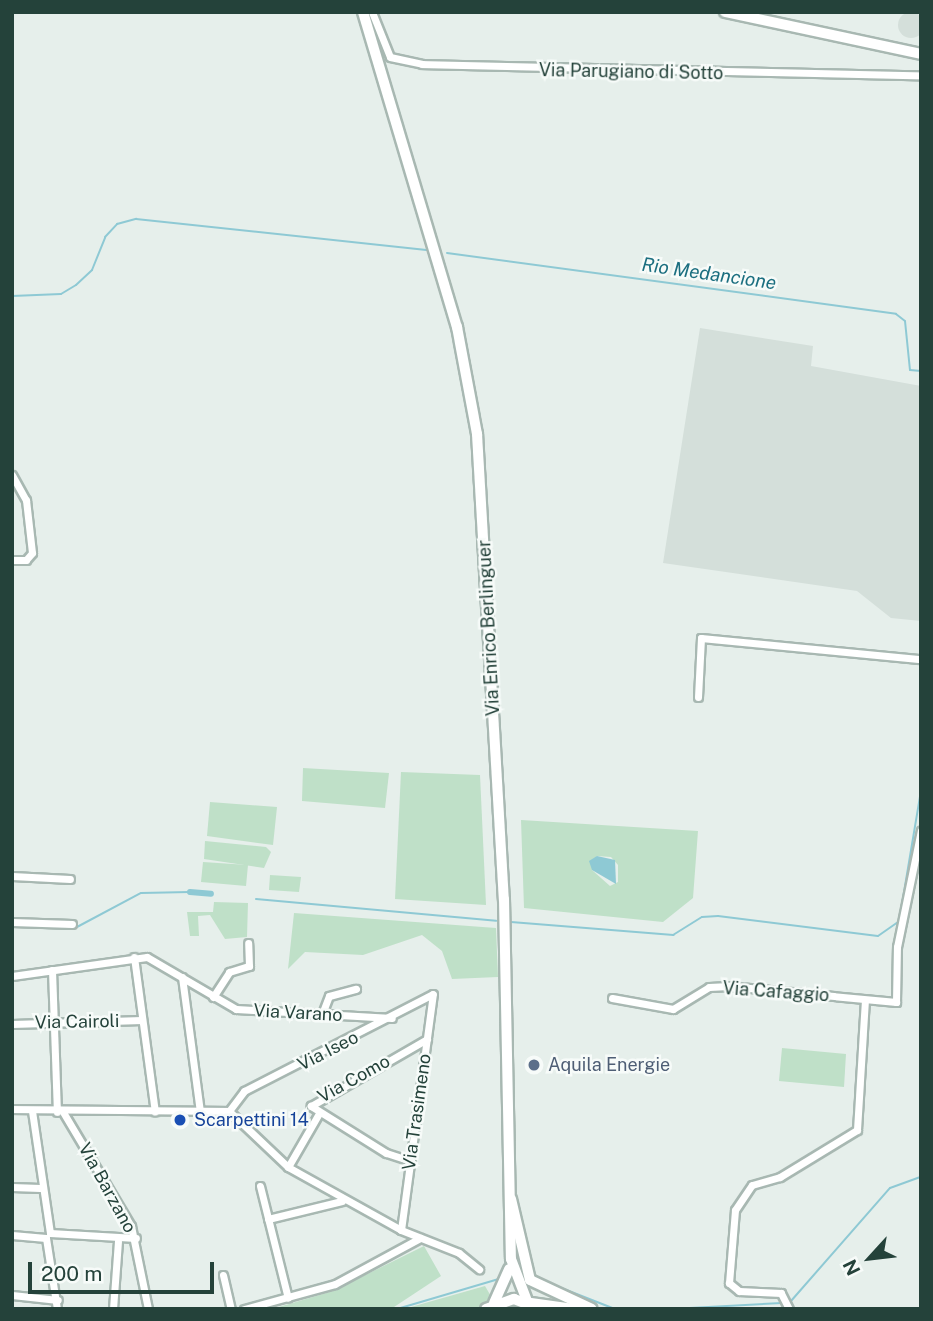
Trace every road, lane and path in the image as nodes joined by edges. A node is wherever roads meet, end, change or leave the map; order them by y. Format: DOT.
graph roads {
  1 [pos="363,12"];
  2 [pos="372,12"];
  3 [pos="725,12"];
  4 [pos="921,54"];
  5 [pos="921,75"];
  6 [pos="12,474"];
  7 [pos="17,488"];
  8 [pos="12,560"];
  9 [pos="921,659"];
  10 [pos="698,697"];
  11 [pos="921,830"];
  12 [pos="12,876"];
  13 [pos="69,879"];
  14 [pos="12,922"];
  15 [pos="72,924"];
  16 [pos="248,943"];
  17 [pos="134,957"];
  18 [pos="52,970"];
  19 [pos="12,976"];
  20 [pos="182,977"];
  21 [pos="356,989"];
  22 [pos="433,994"];
  23 [pos="213,997"];
  24 [pos="612,998"];
  25 [pos="864,1000"];
  26 [pos="322,1014"];
  27 [pos="392,1018"];
  28 [pos="142,1020"];
  29 [pos="53,1022"];
  30 [pos="12,1024"];
  31 [pos="427,1039"];
  32 [pos="12,1109"];
  33 [pos="32,1111"];
  34 [pos="229,1111"];
  35 [pos="60,1112"];
  36 [pos="155,1112"];
  37 [pos="200,1112"];
  38 [pos="318,1115"];
  39 [pos="411,1161"];
  40 [pos="288,1167"];
  41 [pos="260,1186"];
  42 [pos="12,1187"];
  43 [pos="40,1188"];
  44 [pos="510,1197"];
  45 [pos="342,1201"];
  46 [pos="268,1219"];
  47 [pos="46,1227"];
  48 [pos="401,1230"];
  49 [pos="12,1235"];
  50 [pos="39,1236"];
  51 [pos="60,1237"];
  52 [pos="136,1238"];
  53 [pos="420,1238"];
  54 [pos="118,1241"];
  55 [pos="52,1252"];
  56 [pos="511,1259"];
  57 [pos="479,1269"];
  58 [pos="223,1275"];
  59 [pos="12,1295"];
  60 [pos="288,1298"];
  61 [pos="58,1300"];
  62 [pos="532,1305"];
  63 [pos="490,1306"];
  64 [pos="57,1309"];
  65 [pos="113,1309"];
  66 [pos="148,1309"];
  67 [pos="232,1309"];
  68 [pos="244,1309"];
  69 [pos="574,1309"];
  70 [pos="592,1309"];
  71 [pos="789,1309"];
  1 -- 44 [label="main road, Via Enrico Berlinguer"];
  2 -- 5 [label="street, Via Parugiano di Sotto"];
  3 -- 4 [label="street"];
  6 -- 7 [label="street"];
  7 -- 8 [label="street"];
  9 -- 10 [label="street"];
  11 -- 25 [label="street, Via Cafaggio"];
  12 -- 13 [label="street"];
  14 -- 15 [label="street"];
  16 -- 23 [label="street"];
  17 -- 18 [label="street"];
  17 -- 20 [label="street, Via Varano"];
  17 -- 28 [label="street"];
  18 -- 19 [label="street"];
  18 -- 29 [label="street"];
  20 -- 23 [label="street, Via Varano"];
  20 -- 37 [label="street"];
  21 -- 26 [label="street"];
  22 -- 27 [label="street, Via Iseo"];
  22 -- 31 [label="street, Via Trasimeno"];
  23 -- 26 [label="street, Via Varano"];
  24 -- 25 [label="street, Via Cafaggio"];
  25 -- 71 [label="street"];
  26 -- 27 [label="street, Via Varano"];
  27 -- 34 [label="street, Via Iseo"];
  28 -- 29 [label="street, Via Cairoli"];
  28 -- 36 [label="street"];
  29 -- 30 [label="street, Via Cairoli"];
  29 -- 35 [label="street"];
  31 -- 38 [label="street, Via Como"];
  31 -- 39 [label="street, Via Trasimeno"];
  32 -- 33 [label="street"];
  33 -- 35 [label="street"];
  33 -- 43 [label="street"];
  34 -- 37 [label="street"];
  34 -- 40 [label="street"];
  35 -- 36 [label="street"];
  35 -- 52 [label="street, Via Barzano"];
  36 -- 37 [label="street"];
  38 -- 39 [label="street"];
  38 -- 40 [label="street, Via Como"];
  39 -- 48 [label="street, Via Trasimeno"];
  40 -- 45 [label="street"];
  41 -- 46 [label="street"];
  42 -- 43 [label="street"];
  43 -- 47 [label="street"];
  44 -- 56 [label="main road, Via Enrico Berlinguer"];
  44 -- 70 [label="street"];
  45 -- 46 [label="street"];
  45 -- 48 [label="street"];
  46 -- 60 [label="street"];
  47 -- 50 [label="street"];
  47 -- 51 [label="street"];
  48 -- 53 [label="street"];
  49 -- 50 [label="street"];
  50 -- 55 [label="street"];
  51 -- 54 [label="street"];
  51 -- 55 [label="street"];
  52 -- 54 [label="street"];
  52 -- 66 [label="street, Via Barzano"];
  53 -- 57 [label="street"];
  53 -- 60 [label="street"];
  54 -- 65 [label="street"];
  55 -- 61 [label="street"];
  56 -- 62 [label="main road, Via Enrico Berlinguer"];
  56 -- 63 [label="main road, Via Enrico Berlinguer"];
  58 -- 67 [label="street"];
  59 -- 61 [label="street"];
  60 -- 68 [label="street"];
  61 -- 64 [label="street"];
  62 -- 63 [label="main road, Via Enrico Berlinguer"];
  62 -- 69 [label="street"];
}
